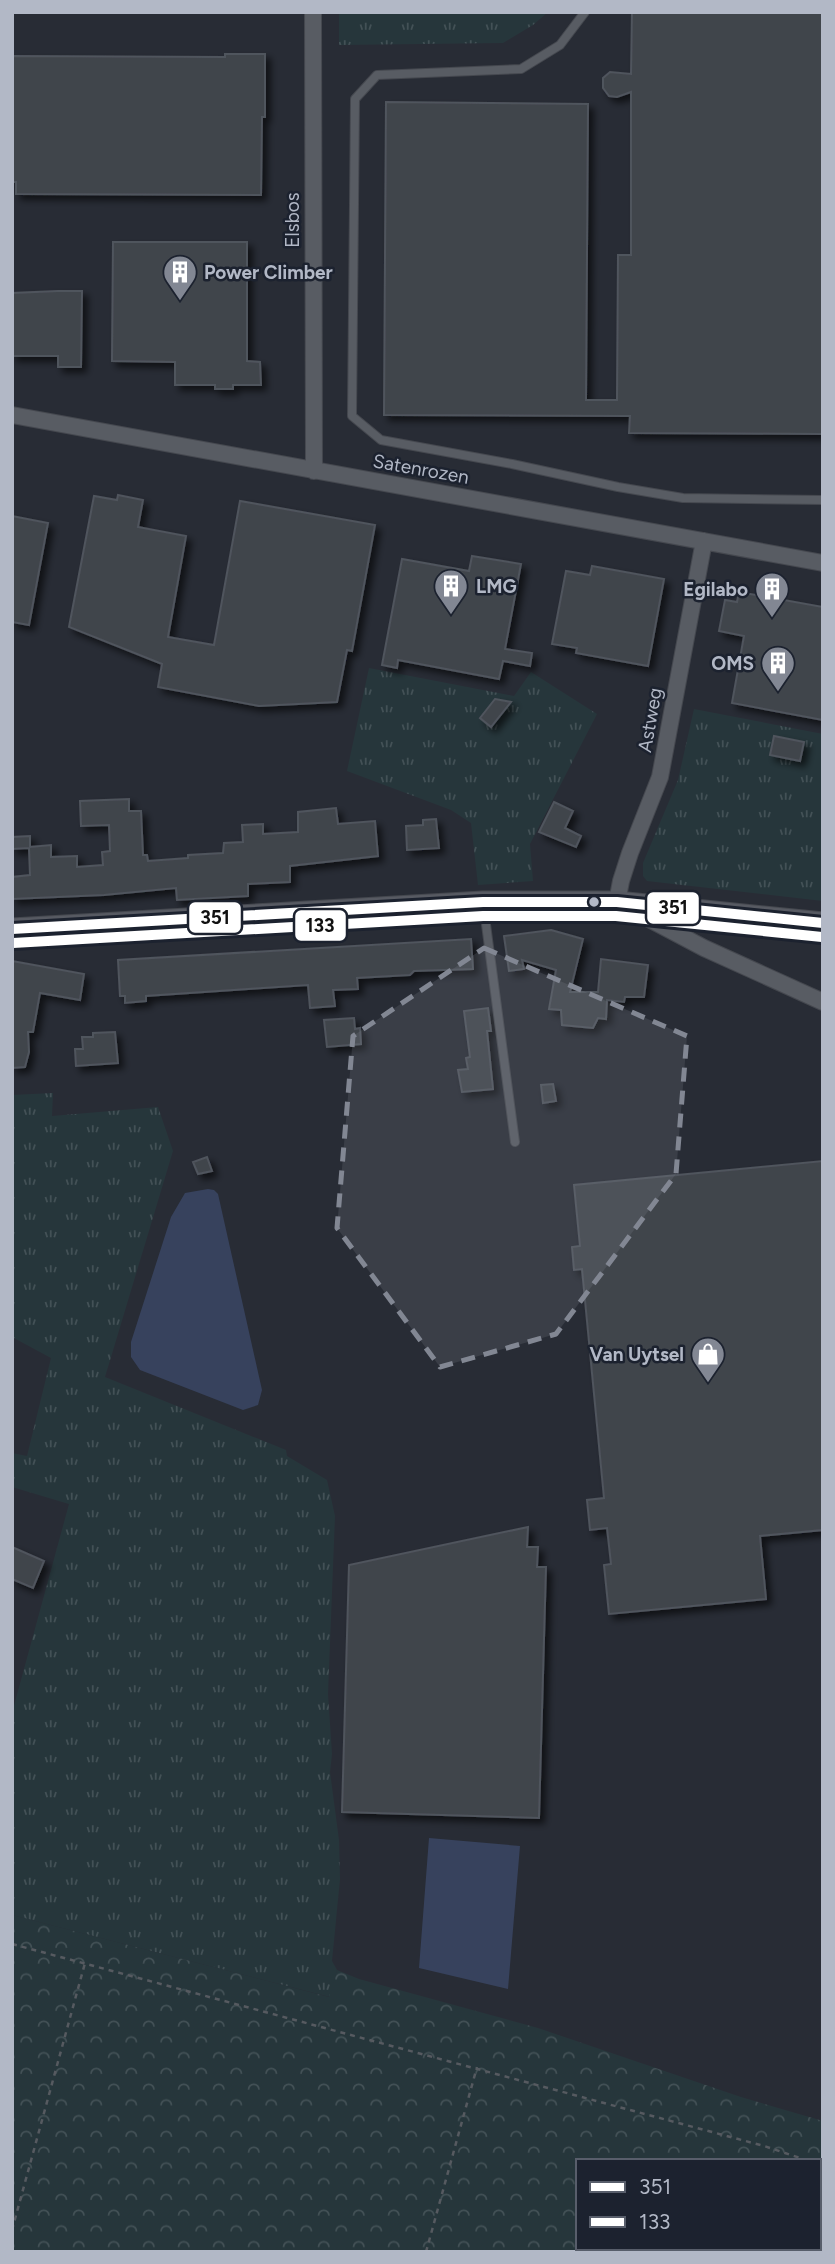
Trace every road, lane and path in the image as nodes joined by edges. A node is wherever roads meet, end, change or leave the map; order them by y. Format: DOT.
graph roads {
  1 [pos="313,12"];
  2 [pos="585,12"];
  3 [pos="12,415"];
  4 [pos="313,471"];
  5 [pos="823,500"];
  6 [pos="704,541"];
  7 [pos="823,564"];
  8 [pos="483,902"];
  9 [pos="617,902"];
  10 [pos="823,923"];
  11 [pos="12,929"];
  12 [pos="823,1002"];
  13 [pos="515,1142"];
  14 [pos="12,1944"];
  15 [pos="85,1962"];
  16 [pos="477,2067"];
  17 [pos="803,2159"];
  18 [pos="12,2230"];
  19 [pos="426,2252"];
  1 -- 4 [label="street, Elsbos"];
  2 -- 5 [label="lane"];
  3 -- 4 [label="street, Satenrozen"];
  4 -- 6 [label="street, Satenrozen"];
  6 -- 7 [label="street, Satenrozen"];
  6 -- 9 [label="street, Astweg"];
  8 -- 9 [label="street"];
  8 -- 11 [label="street"];
  8 -- 13 [label="lane"];
  9 -- 10 [label="street"];
  9 -- 12 [label="street"];
  14 -- 15 [label="path"];
  15 -- 16 [label="path"];
  15 -- 18 [label="path"];
  16 -- 17 [label="path"];
  16 -- 19 [label="path"];
}
